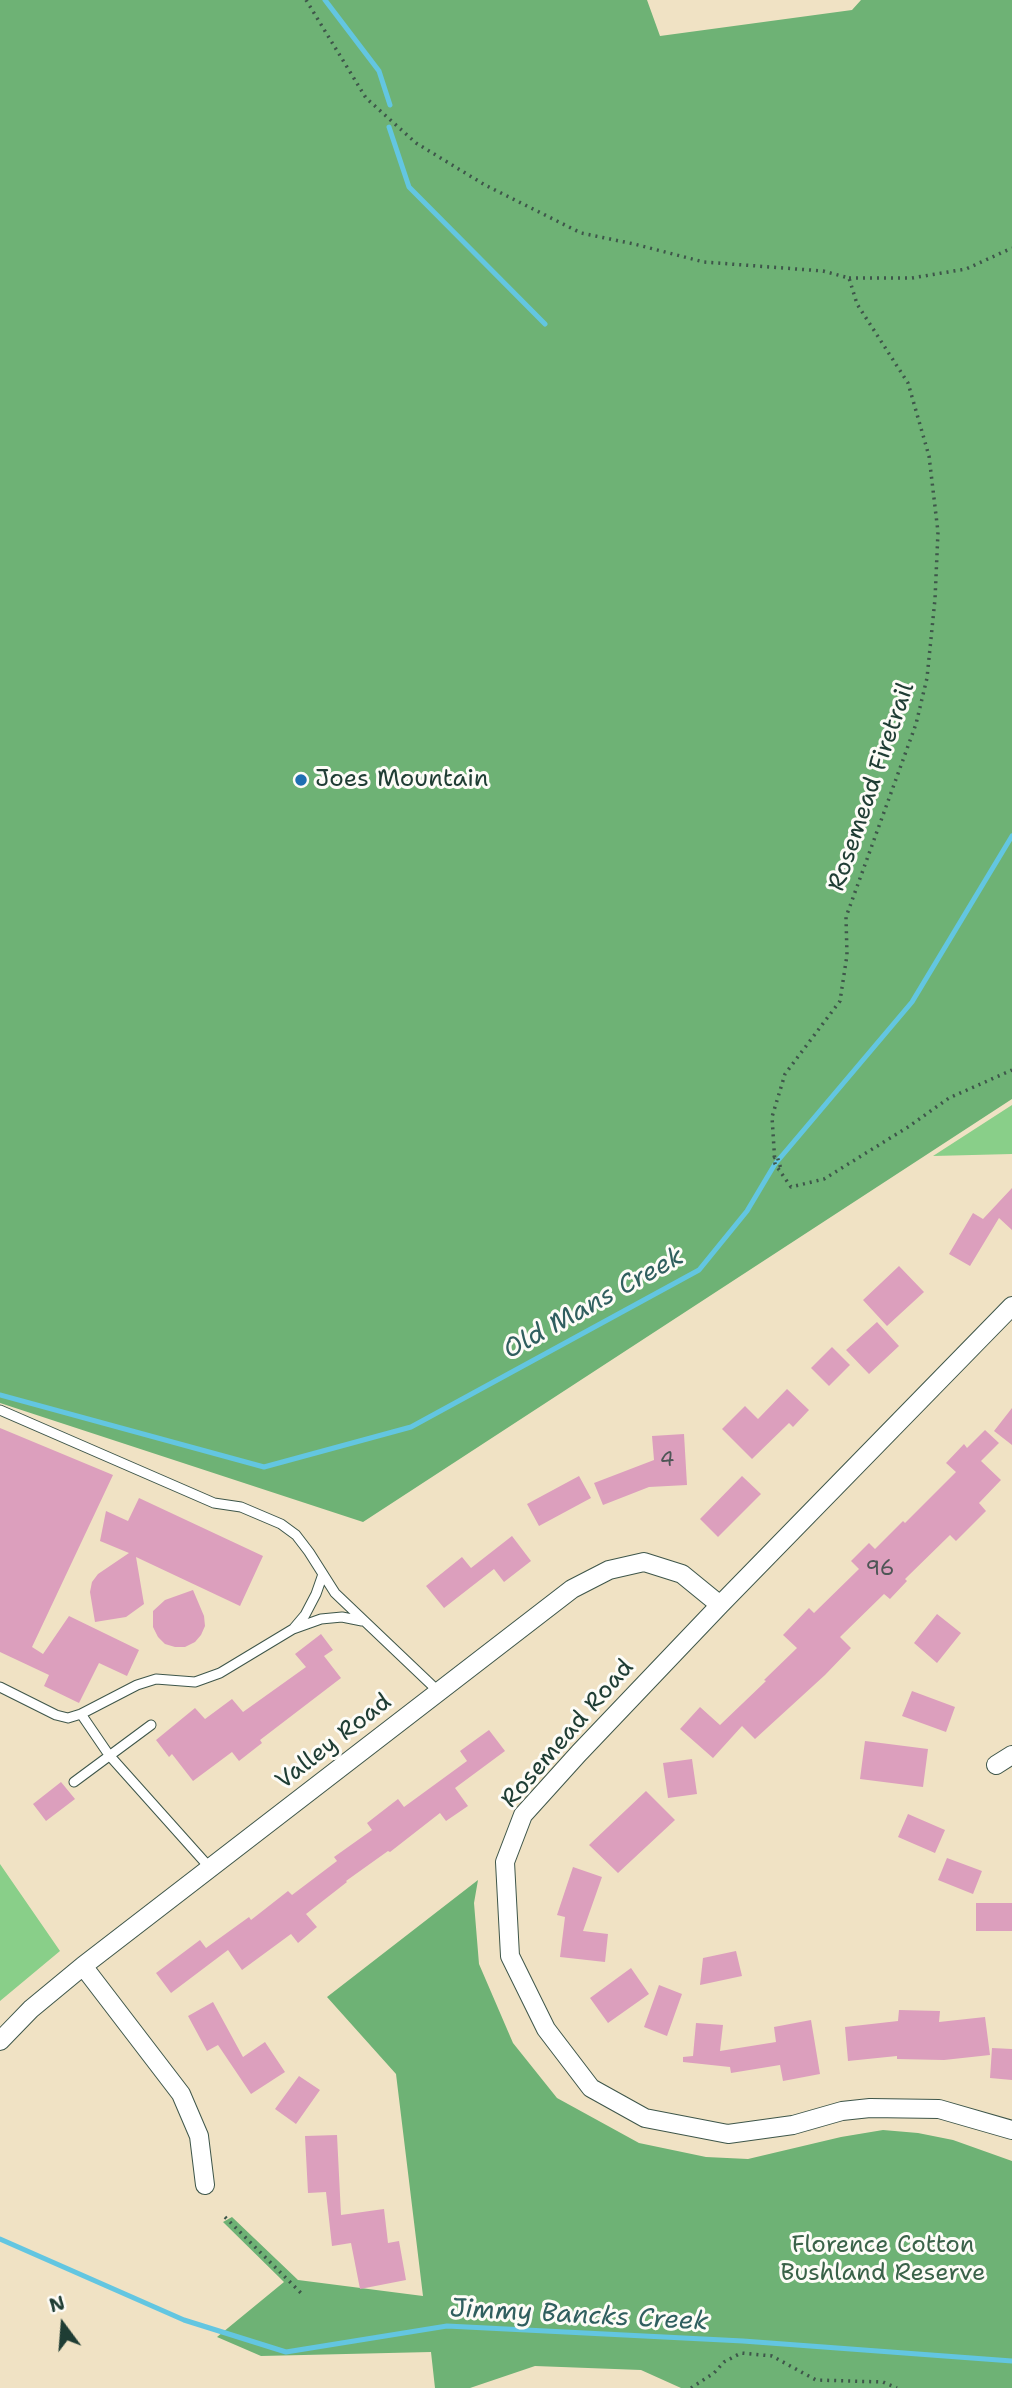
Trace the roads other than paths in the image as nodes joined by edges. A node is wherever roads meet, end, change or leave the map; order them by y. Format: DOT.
graph roads {
  1 [pos="1012,1306"];
  2 [pos="0,1410"];
  3 [pos="323,1574"];
  4 [pos="720,1605"];
  5 [pos="363,1621"];
  6 [pos="293,1629"];
  7 [pos="0,1687"];
  8 [pos="439,1692"];
  9 [pos="80,1714"];
  10 [pos="151,1725"];
  11 [pos="109,1755"];
  12 [pos="1012,1755"];
  13 [pos="996,1765"];
  14 [pos="74,1782"];
  15 [pos="211,1868"];
  16 [pos="83,1966"];
  17 [pos="0,2040"];
  18 [pos="1012,2130"];
  19 [pos="205,2185"];
  1 -- 4 [label="street, Rosemead Road"];
  2 -- 3 [label="lane"];
  3 -- 5 [label="lane"];
  3 -- 6 [label="lane"];
  4 -- 8 [label="street, Valley Road"];
  4 -- 18 [label="street, Rosemead Road"];
  5 -- 6 [label="lane"];
  5 -- 8 [label="lane"];
  6 -- 9 [label="lane"];
  7 -- 9 [label="lane"];
  8 -- 15 [label="street, Valley Road"];
  9 -- 11 [label="lane"];
  10 -- 11 [label="lane"];
  11 -- 14 [label="lane"];
  11 -- 15 [label="lane"];
  12 -- 13 [label="street"];
  15 -- 16 [label="street, Valley Road"];
  16 -- 17 [label="street, Valley Road"];
  16 -- 19 [label="street"];
}
